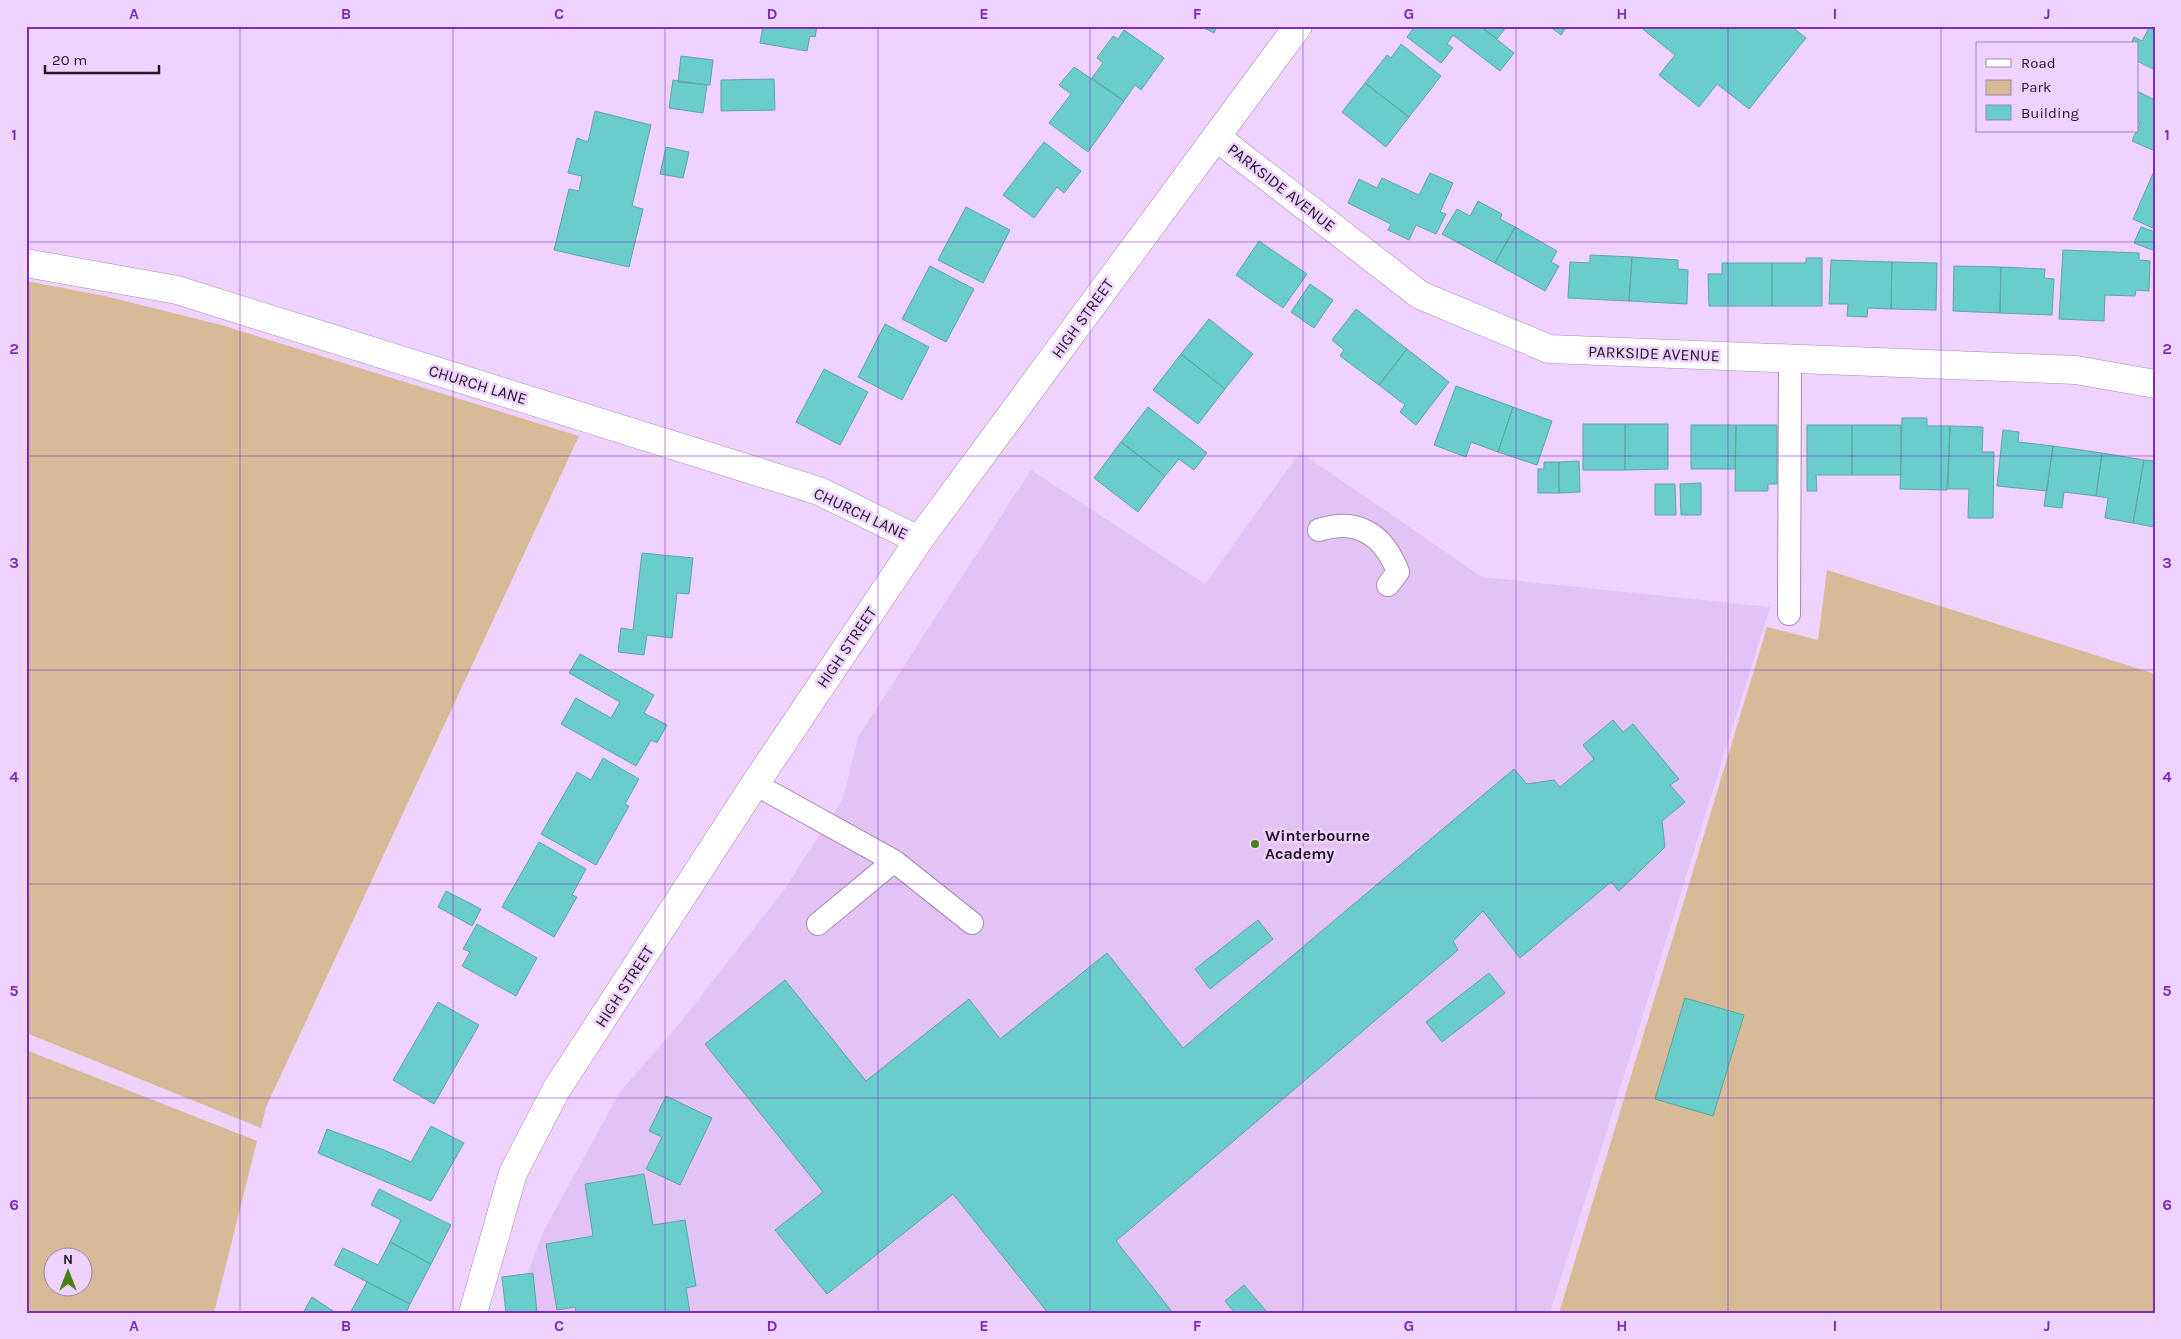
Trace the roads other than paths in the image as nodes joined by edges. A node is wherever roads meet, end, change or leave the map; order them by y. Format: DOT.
graph roads {
  1 [pos="1298,26"];
  2 [pos="1216,137"];
  3 [pos="26,263"];
  4 [pos="1790,358"];
  5 [pos="2155,384"];
  6 [pos="1319,530"];
  7 [pos="919,540"];
  8 [pos="1388,585"];
  9 [pos="1789,614"];
  10 [pos="754,784"];
  11 [pos="894,861"];
  12 [pos="972,923"];
  13 [pos="818,924"];
  14 [pos="473,1313"];
  1 -- 2 [label="street, HIGH STREET"];
  2 -- 4 [label="street, PARKSIDE AVENUE"];
  2 -- 7 [label="street, HIGH STREET"];
  3 -- 7 [label="street, CHURCH LANE"];
  4 -- 5 [label="street, PARKSIDE AVENUE"];
  4 -- 9 [label="lane"];
  6 -- 8 [label="lane"];
  7 -- 10 [label="street, HIGH STREET"];
  10 -- 11 [label="lane"];
  10 -- 14 [label="street, HIGH STREET"];
  11 -- 12 [label="lane"];
  11 -- 13 [label="lane"];
}
